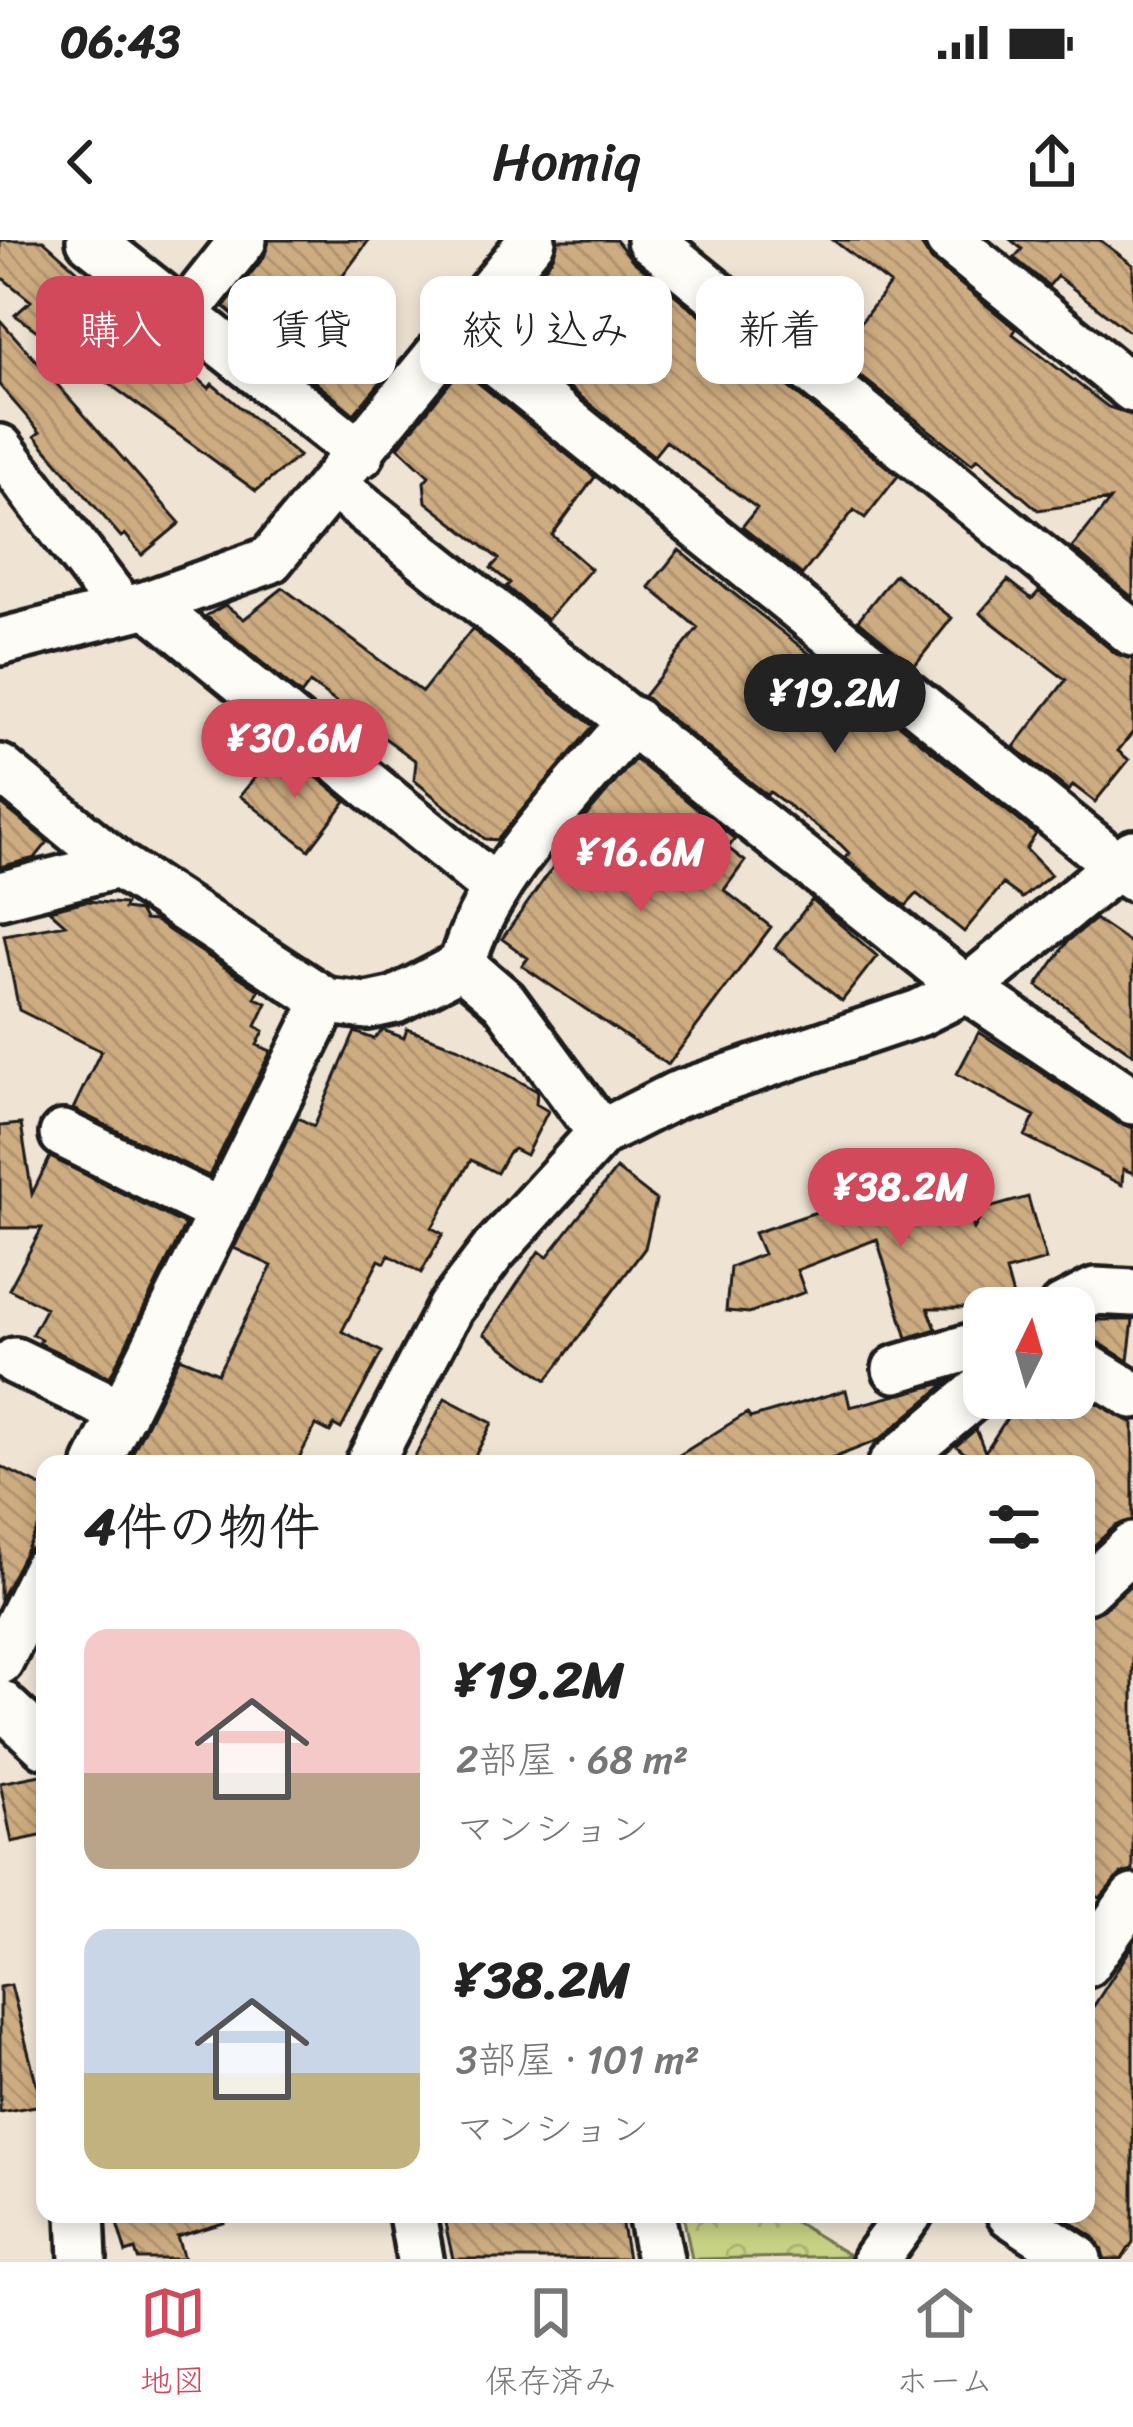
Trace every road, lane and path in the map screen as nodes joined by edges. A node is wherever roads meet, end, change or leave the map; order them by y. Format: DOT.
graph roads {
  1 [pos="90,240"];
  2 [pos="243,240"];
  3 [pos="532,240"];
  4 [pos="650,240"];
  5 [pos="949,240"];
  6 [pos="136,276"];
  7 [pos="503,276"];
  8 [pos="204,290"];
  9 [pos="204,332"];
  10 [pos="420,380"];
  11 [pos="523,384"];
  12 [pos="1133,389"];
  13 [pos="0,448"];
  14 [pos="348,470"];
  15 [pos="135,606"];
  16 [pos="1133,633"];
  17 [pos="0,642"];
  18 [pos="633,720"];
  19 [pos="0,768"];
  20 [pos="118,865"];
  21 [pos="1128,866"];
  22 [pos="496,889"];
  23 [pos="0,895"];
  24 [pos="462,965"];
  25 [pos="967,988"];
  26 [pos="326,1001"];
  27 [pos="1133,1101"];
  28 [pos="601,1133"];
  29 [pos="62,1134"];
  30 [pos="221,1212"];
  31 [pos="1095,1291"];
  32 [pos="1133,1292"];
  33 [pos="963,1349"];
  34 [pos="15,1361"];
  35 [pos="896,1369"];
  36 [pos="1095,1372"];
  37 [pos="1133,1395"];
  38 [pos="963,1405"];
  39 [pos="123,1413"];
  40 [pos="102,1455"];
  41 [pos="374,1455"];
  42 [pos="903,1455"];
  43 [pos="1133,1546"];
  44 [pos="1095,1582"];
  45 [pos="36,1588"];
  46 [pos="0,1661"];
  47 [pos="0,1703"];
  48 [pos="36,1737"];
  49 [pos="1133,1898"];
  50 [pos="1095,1951"];
  51 [pos="82,2223"];
  52 [pos="414,2223"];
  53 [pos="653,2223"];
  54 [pos="903,2223"];
  55 [pos="1024,2223"];
  56 [pos="83,2259"];
  57 [pos="420,2259"];
  58 [pos="660,2259"];
  59 [pos="877,2259"];
  60 [pos="1078,2259"];
  1 -- 6 [label="street"];
  2 -- 8 [label="street"];
  3 -- 7 [label="street"];
  4 -- 16 [label="street"];
  5 -- 12 [label="street"];
  9 -- 14 [label="street"];
  10 -- 14 [label="street"];
  11 -- 21 [label="street"];
  13 -- 15 [label="street"];
  14 -- 15 [label="street"];
  14 -- 18 [label="street"];
  15 -- 17 [label="street"];
  15 -- 22 [label="street"];
  18 -- 22 [label="street"];
  18 -- 25 [label="street"];
  19 -- 20 [label="street"];
  20 -- 23 [label="street"];
  20 -- 26 [label="street"];
  21 -- 25 [label="street"];
  22 -- 24 [label="street"];
  24 -- 26 [label="street"];
  24 -- 28 [label="street"];
  25 -- 27 [label="street"];
  25 -- 28 [label="street"];
  26 -- 30 [label="street"];
  28 -- 41 [label="street"];
  29 -- 30 [label="street"];
  30 -- 39 [label="street"];
  31 -- 32 [label="street"];
  33 -- 35 [label="street"];
  34 -- 39 [label="street"];
  36 -- 37 [label="street"];
  38 -- 42 [label="street"];
  39 -- 40 [label="street"];
  43 -- 44 [label="street"];
  45 -- 46 [label="street"];
  47 -- 48 [label="street"];
  49 -- 50 [label="street"];
  51 -- 56 [label="street"];
  52 -- 57 [label="street"];
  53 -- 58 [label="street"];
  54 -- 59 [label="street"];
  55 -- 60 [label="street"];
}
